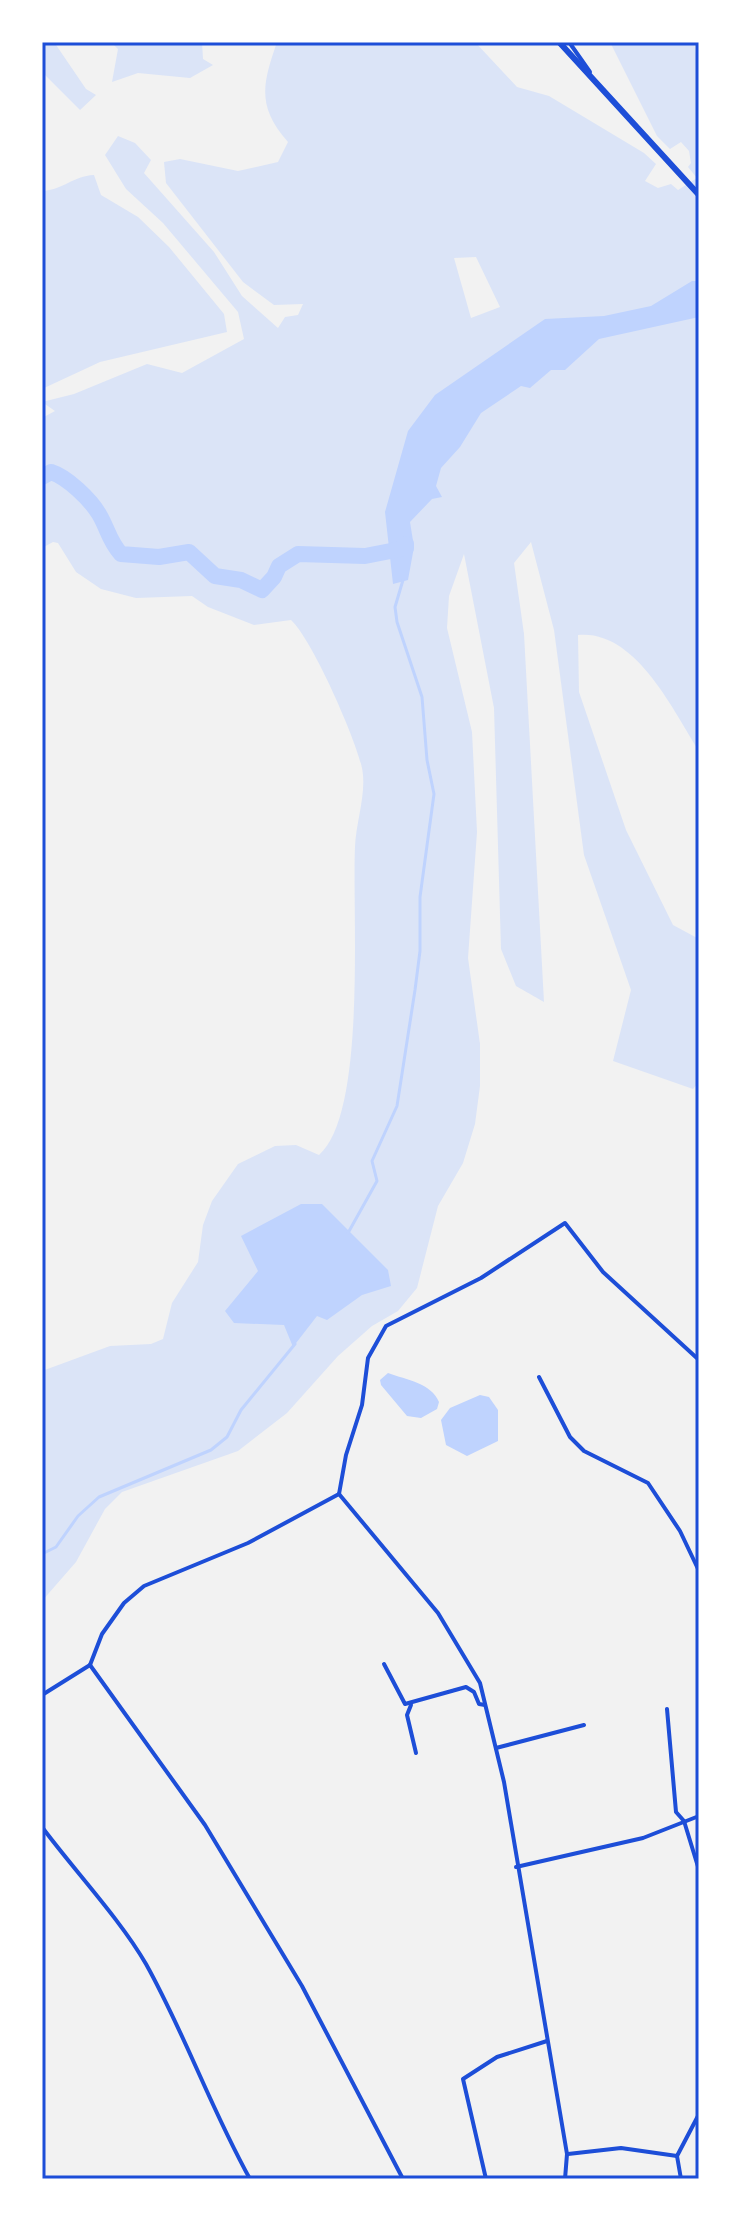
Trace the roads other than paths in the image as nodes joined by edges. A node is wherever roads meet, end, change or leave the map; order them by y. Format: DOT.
graph roads {
  1 [pos="559,42"];
  2 [pos="569,42"];
  3 [pos="601,87"];
  4 [pos="699,195"];
  5 [pos="699,1360"];
  6 [pos="539,1377"];
  7 [pos="339,1494"];
  8 [pos="699,1571"];
  9 [pos="384,1664"];
  10 [pos="90,1665"];
  11 [pos="42,1695"];
  12 [pos="411,1705"];
  13 [pos="485,1705"];
  14 [pos="667,1709"];
  15 [pos="584,1725"];
  16 [pos="496,1748"];
  17 [pos="416,1753"];
  18 [pos="699,1816"];
  19 [pos="684,1821"];
  20 [pos="42,1827"];
  21 [pos="516,1867"];
  22 [pos="699,1870"];
  23 [pos="547,2041"];
  24 [pos="699,2114"];
  25 [pos="567,2154"];
  26 [pos="677,2156"];
  27 [pos="250,2179"];
  28 [pos="403,2179"];
  29 [pos="486,2179"];
  30 [pos="565,2179"];
  31 [pos="681,2179"];
  1 -- 3 [label="highway"];
  2 -- 3 [label="street"];
  3 -- 4 [label="highway"];
  5 -- 7 [label="street"];
  6 -- 8 [label="street"];
  7 -- 10 [label="street"];
  7 -- 13 [label="street"];
  9 -- 12 [label="street"];
  10 -- 11 [label="street"];
  10 -- 28 [label="street"];
  12 -- 13 [label="street"];
  12 -- 17 [label="street"];
  13 -- 16 [label="street"];
  14 -- 19 [label="street"];
  15 -- 16 [label="street"];
  16 -- 21 [label="street"];
  18 -- 19 [label="street"];
  19 -- 21 [label="street"];
  19 -- 22 [label="street"];
  20 -- 27 [label="street"];
  21 -- 23 [label="street"];
  23 -- 25 [label="street"];
  23 -- 29 [label="street"];
  24 -- 26 [label="street"];
  25 -- 26 [label="street"];
  25 -- 30 [label="street"];
  26 -- 31 [label="street"];
}
